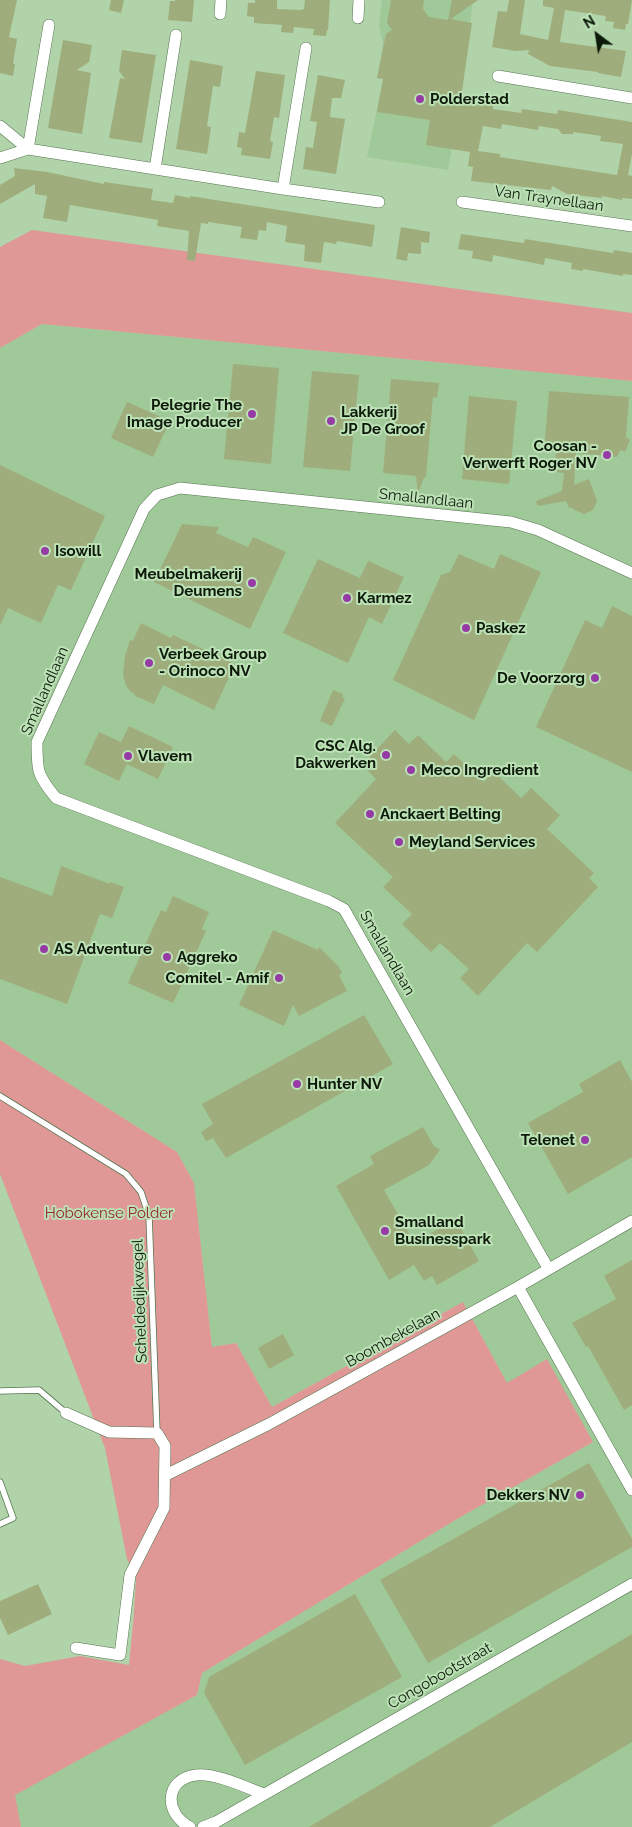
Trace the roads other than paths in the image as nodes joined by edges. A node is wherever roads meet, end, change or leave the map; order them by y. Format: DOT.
graph roads {
  1 [pos="221,0"];
  2 [pos="359,0"];
  3 [pos="220,14"];
  4 [pos="358,18"];
  5 [pos="49,25"];
  6 [pos="176,35"];
  7 [pos="306,48"];
  8 [pos="498,76"];
  9 [pos="632,98"];
  10 [pos="0,126"];
  11 [pos="28,149"];
  12 [pos="0,158"];
  13 [pos="155,169"];
  14 [pos="283,189"];
  15 [pos="379,202"];
  16 [pos="462,202"];
  17 [pos="632,226"];
  18 [pos="632,573"];
  19 [pos="0,1096"];
  20 [pos="632,1221"];
  21 [pos="548,1268"];
  22 [pos="518,1287"];
  23 [pos="0,1391"];
  24 [pos="66,1413"];
  25 [pos="157,1433"];
  26 [pos="166,1475"];
  27 [pos="0,1482"];
  28 [pos="632,1490"];
  29 [pos="0,1524"];
  30 [pos="632,1584"];
  31 [pos="76,1648"];
  32 [pos="264,1794"];
  33 [pos="190,1827"];
  34 [pos="204,1827"];
  1 -- 3 [label="street"];
  2 -- 4 [label="street"];
  5 -- 11 [label="street"];
  6 -- 13 [label="street"];
  7 -- 14 [label="street"];
  8 -- 9 [label="street"];
  10 -- 11 [label="street"];
  11 -- 12 [label="street"];
  11 -- 13 [label="street"];
  13 -- 14 [label="street"];
  14 -- 15 [label="street"];
  16 -- 17 [label="street, Van Traynellaan"];
  18 -- 21 [label="street, Smallandlaan"];
  19 -- 25 [label="lane, Scheldedijkwegel"];
  20 -- 21 [label="street, Boombekelaan"];
  21 -- 22 [label="street, Boombekelaan"];
  22 -- 26 [label="street, Boombekelaan"];
  22 -- 28 [label="street"];
  23 -- 24 [label="lane"];
  24 -- 25 [label="street"];
  25 -- 26 [label="street"];
  26 -- 31 [label="street"];
  27 -- 29 [label="lane"];
  30 -- 32 [label="street, Congobootstraat"];
  32 -- 33 [label="street"];
  32 -- 34 [label="street, Congobootstraat"];
}
